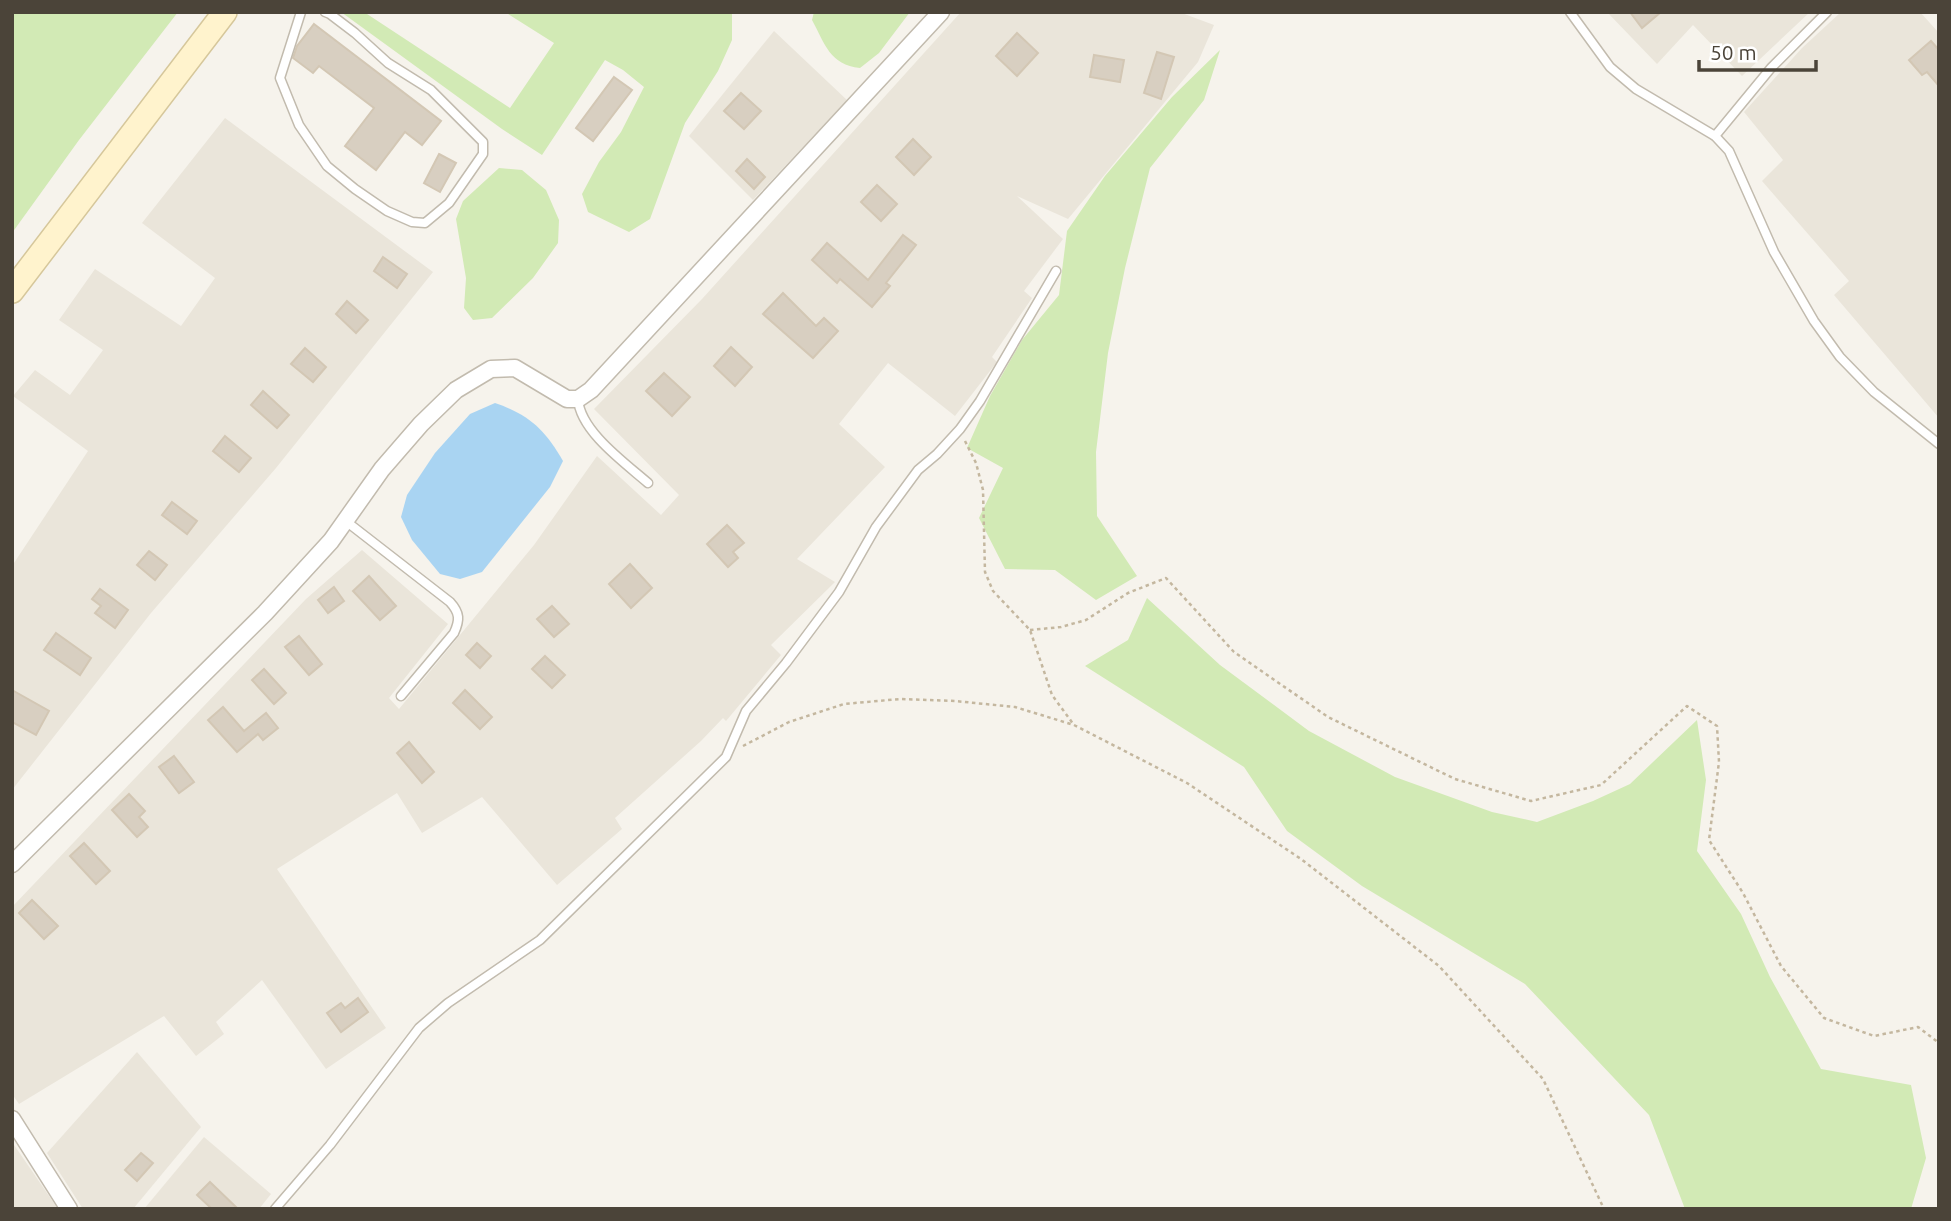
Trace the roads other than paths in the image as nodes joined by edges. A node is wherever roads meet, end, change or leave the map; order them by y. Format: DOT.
graph roads {
  1 [pos="225,12"];
  2 [pos="301,12"];
  3 [pos="325,12"];
  4 [pos="941,12"];
  5 [pos="1570,12"];
  6 [pos="1826,12"];
  7 [pos="1715,136"];
  8 [pos="1056,271"];
  9 [pos="12,291"];
  10 [pos="578,399"];
  11 [pos="1939,444"];
  12 [pos="648,483"];
  13 [pos="347,522"];
  14 [pos="401,696"];
  15 [pos="12,864"];
  16 [pos="12,1119"];
  17 [pos="69,1209"];
  18 [pos="275,1209"];
  1 -- 9 [label="street"];
  2 -- 3 [label="lane"];
  4 -- 10 [label="street"];
  5 -- 7 [label="lane"];
  6 -- 7 [label="lane"];
  7 -- 11 [label="lane"];
  8 -- 18 [label="lane"];
  10 -- 12 [label="lane"];
  10 -- 13 [label="street"];
  13 -- 14 [label="lane"];
  13 -- 15 [label="street"];
  16 -- 17 [label="street"];
}
